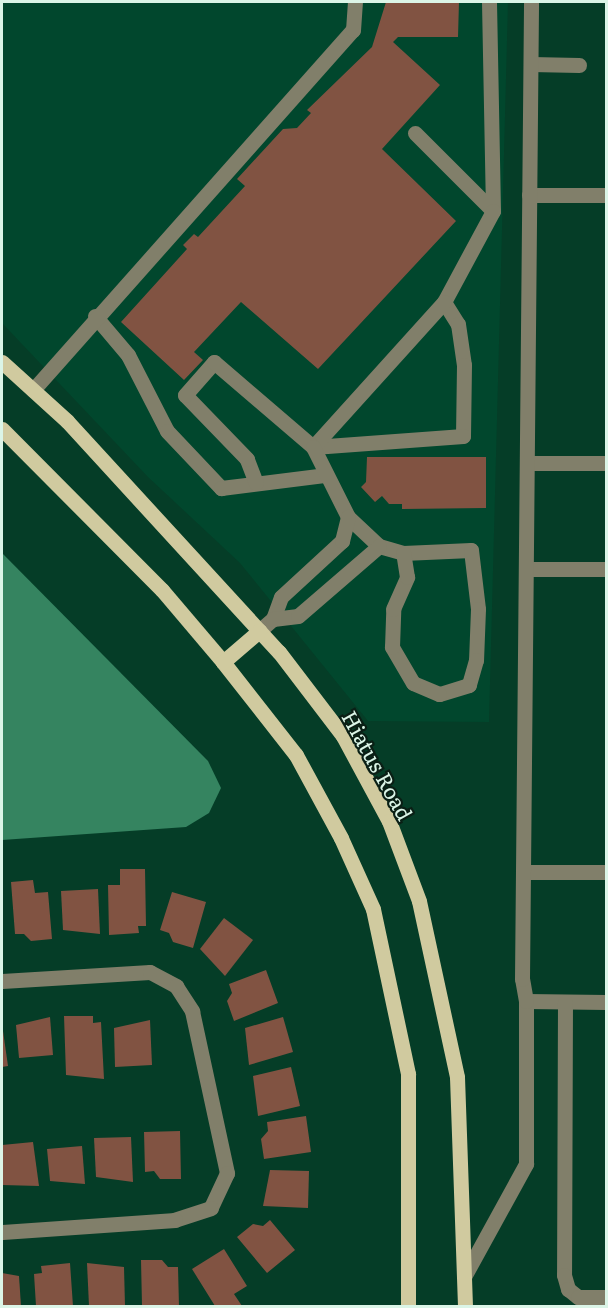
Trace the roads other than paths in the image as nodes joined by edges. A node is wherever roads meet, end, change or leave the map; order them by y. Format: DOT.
graph roads {
  1 [pos="354,2"];
  2 [pos="489,2"];
  3 [pos="531,2"];
  4 [pos="531,64"];
  5 [pos="579,65"];
  6 [pos="415,133"];
  7 [pos="529,195"];
  8 [pos="606,195"];
  9 [pos="493,211"];
  10 [pos="444,302"];
  11 [pos="95,315"];
  12 [pos="2,362"];
  13 [pos="33,390"];
  14 [pos="2,429"];
  15 [pos="313,447"];
  16 [pos="527,462"];
  17 [pos="606,463"];
  18 [pos="327,475"];
  19 [pos="256,483"];
  20 [pos="348,517"];
  21 [pos="379,546"];
  22 [pos="403,553"];
  23 [pos="526,569"];
  24 [pos="606,569"];
  25 [pos="273,620"];
  26 [pos="259,630"];
  27 [pos="223,662"];
  28 [pos="523,872"];
  29 [pos="606,872"];
  30 [pos="2,981"];
  31 [pos="526,1001"];
  32 [pos="565,1002"];
  33 [pos="606,1002"];
  34 [pos="2,1232"];
  35 [pos="465,1275"];
  36 [pos="606,1297"];
  37 [pos="408,1306"];
  38 [pos="465,1306"];
  1 -- 11 [label="street"];
  2 -- 9 [label="street"];
  3 -- 4 [label="street"];
  4 -- 5 [label="street"];
  4 -- 7 [label="street"];
  6 -- 9 [label="street"];
  7 -- 8 [label="street"];
  7 -- 16 [label="street"];
  9 -- 10 [label="street"];
  10 -- 15 [label="street"];
  10 -- 15 [label="street"];
  11 -- 13 [label="street"];
  11 -- 19 [label="street"];
  12 -- 13 [label="main road, Hiatus Road"];
  13 -- 26 [label="main road, Hiatus Road"];
  14 -- 27 [label="main road"];
  15 -- 18 [label="street"];
  15 -- 19 [label="street"];
  16 -- 17 [label="street"];
  16 -- 23 [label="street"];
  18 -- 19 [label="street"];
  18 -- 20 [label="street"];
  20 -- 21 [label="street"];
  20 -- 25 [label="street"];
  21 -- 22 [label="street"];
  21 -- 25 [label="street"];
  22 -- 22 [label="street"];
  23 -- 24 [label="street"];
  23 -- 28 [label="street"];
  25 -- 26 [label="street"];
  26 -- 27 [label="main road"];
  26 -- 35 [label="main road, Hiatus Road"];
  27 -- 37 [label="main road"];
  28 -- 29 [label="street"];
  28 -- 31 [label="street"];
  30 -- 34 [label="street"];
  31 -- 32 [label="street"];
  31 -- 35 [label="street"];
  32 -- 33 [label="street"];
  32 -- 36 [label="street"];
  35 -- 38 [label="main road, Hiatus Road"];
}
